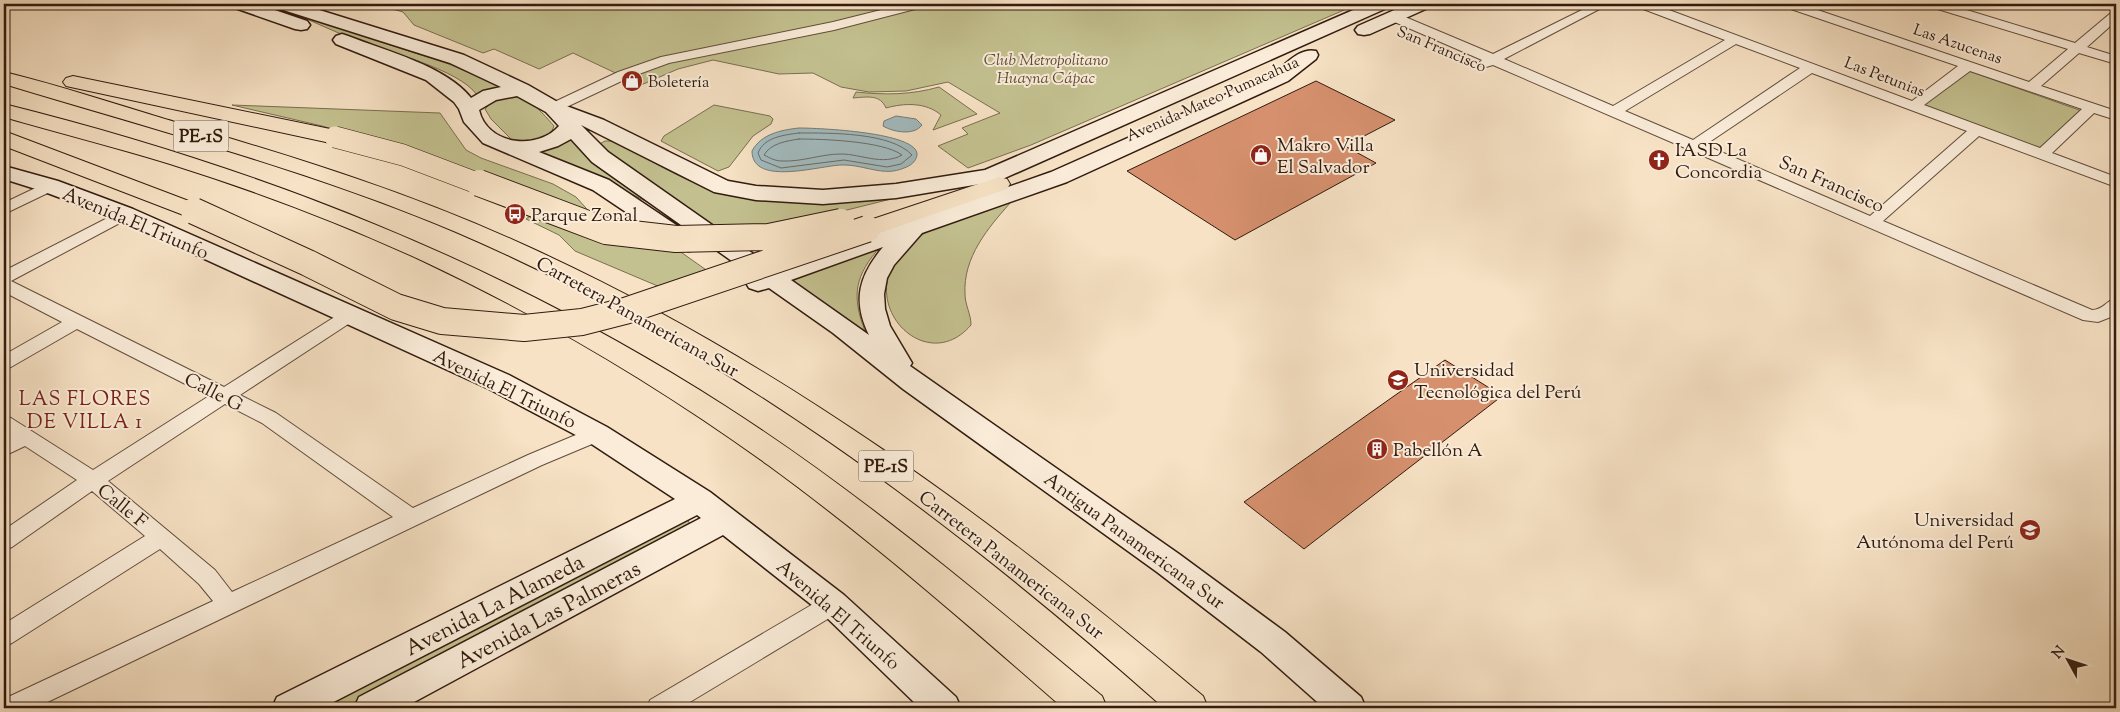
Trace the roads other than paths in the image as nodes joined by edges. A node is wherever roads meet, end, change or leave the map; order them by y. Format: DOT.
graph roads {
  1 [pos="242,4"];
  2 [pos="283,4"];
  3 [pos="886,4"];
  4 [pos="918,4"];
  5 [pos="1422,4"];
  6 [pos="1603,4"];
  7 [pos="1642,4"];
  8 [pos="1789,4"];
  9 [pos="1935,4"];
  10 [pos="1386,14"];
  11 [pos="2116,15"];
  12 [pos="1735,39"];
  13 [pos="2078,48"];
  14 [pos="1309,55"];
  15 [pos="2116,60"];
  16 [pos="1487,62"];
  17 [pos="1969,65"];
  18 [pos="1811,67"];
  19 [pos="4,69"];
  20 [pos="4,78"];
  21 [pos="2031,87"];
  22 [pos="521,90"];
  23 [pos="547,105"];
  24 [pos="1914,106"];
  25 [pos="469,108"];
  26 [pos="2092,108"];
  27 [pos="4,110"];
  28 [pos="1615,111"];
  29 [pos="2116,116"];
  30 [pos="569,128"];
  31 [pos="1977,130"];
  32 [pos="4,138"];
  33 [pos="1696,146"];
  34 [pos="509,149"];
  35 [pos="2042,154"];
  36 [pos="4,172"];
  37 [pos="995,180"];
  38 [pos="2116,182"];
  39 [pos="50,186"];
  40 [pos="4,209"];
  41 [pos="125,214"];
  42 [pos="864,223"];
  43 [pos="1872,223"];
  44 [pos="916,227"];
  45 [pos="4,278"];
  46 [pos="760,282"];
  47 [pos="4,285"];
  48 [pos="2116,304"];
  49 [pos="350,315"];
  50 [pos="78,321"];
  51 [pos="4,363"];
  52 [pos="913,382"];
  53 [pos="223,396"];
  54 [pos="4,423"];
  55 [pos="597,434"];
  56 [pos="25,436"];
  57 [pos="4,449"];
  58 [pos="92,480"];
  59 [pos="699,500"];
  60 [pos="411,518"];
  61 [pos="725,520"];
  62 [pos="161,536"];
  63 [pos="4,541"];
  64 [pos="228,604"];
  65 [pos="833,604"];
  66 [pos="4,636"];
  67 [pos="933,705"];
  68 [pos="10,708"];
  69 [pos="289,708"];
  70 [pos="371,708"];
  71 [pos="659,708"];
  72 [pos="1089,708"];
  73 [pos="1190,708"];
  74 [pos="1349,708"];
  1 -- 25 [label="main road"];
  2 -- 22 [label="main road"];
  3 -- 23 [label="street"];
  4 -- 23 [label="street"];
  5 -- 10 [label="main road, Avenida Mateo Pumacahua"];
  6 -- 16 [label="street"];
  7 -- 12 [label="street, Las Petunias"];
  8 -- 17 [label="street, Las Azucenas"];
  9 -- 13 [label="street"];
  10 -- 14 [label="main road, Avenida Mateo Pumacahua"];
  10 -- 16 [label="street, San Francisco"];
  10 -- 37 [label="main road, Avenida Mateo Pumacahua"];
  11 -- 13 [label="street"];
  12 -- 18 [label="street, Las Petunias"];
  12 -- 28 [label="street"];
  13 -- 15 [label="street"];
  13 -- 21 [label="street"];
  14 -- 37 [label="main road, Avenida Mateo Pumacahua"];
  14 -- 44 [label="main road"];
  16 -- 28 [label="street, San Francisco"];
  17 -- 21 [label="street, Las Azucenas"];
  17 -- 24 [label="street"];
  18 -- 24 [label="street, Las Petunias"];
  18 -- 33 [label="street"];
  19 -- 42 [label="highway, bridge"];
  20 -- 73 [label="highway, Carretera Panamericana Sur / PE-1S"];
  21 -- 26 [label="street, Las Azucenas"];
  22 -- 23 [label="main road"];
  22 -- 25 [label="main road"];
  23 -- 30 [label="main road"];
  23 -- 37 [label="main road"];
  24 -- 31 [label="street, Las Petunias"];
  25 -- 34 [label="main road"];
  26 -- 29 [label="street, Las Azucenas"];
  26 -- 35 [label="street"];
  27 -- 72 [label="highway, PE-1S"];
  28 -- 33 [label="street, San Francisco"];
  30 -- 34 [label="main road"];
  30 -- 46 [label="main road"];
  31 -- 35 [label="street, Las Petunias"];
  31 -- 43 [label="street"];
  32 -- 42 [label="highway, bridge"];
  33 -- 43 [label="street, San Francisco"];
  34 -- 46 [label="main road"];
  35 -- 38 [label="street, Las Petunias"];
  36 -- 39 [label="main road, Avenida El Triunfo"];
  37 -- 42 [label="highway"];
  39 -- 40 [label="street"];
  39 -- 41 [label="main road, Avenida El Triunfo"];
  41 -- 45 [label="street"];
  41 -- 49 [label="main road, Avenida El Triunfo"];
  43 -- 48 [label="street, San Francisco"];
  44 -- 46 [label="main road"];
  44 -- 52 [label="main road"];
  46 -- 52 [label="main road, Antigua Panamericana Sur"];
  47 -- 50 [label="street, Calle G"];
  49 -- 53 [label="street"];
  49 -- 55 [label="main road, Avenida El Triunfo"];
  50 -- 51 [label="street"];
  50 -- 53 [label="street, Calle G"];
  52 -- 74 [label="main road, Antigua Panamericana Sur"];
  53 -- 58 [label="street"];
  53 -- 60 [label="street, Calle G"];
  54 -- 56 [label="street, Calle F"];
  55 -- 59 [label="main road, Avenida El Triunfo"];
  55 -- 60 [label="street"];
  56 -- 57 [label="street"];
  56 -- 58 [label="street, Calle F"];
  58 -- 62 [label="street, Calle F"];
  58 -- 63 [label="street"];
  59 -- 61 [label="main road, Avenida El Triunfo"];
  59 -- 69 [label="main road, Avenida La Alameda"];
  60 -- 64 [label="street"];
  61 -- 65 [label="main road, Avenida El Triunfo"];
  61 -- 70 [label="main road, Avenida Las Palmeras"];
  62 -- 64 [label="street, Calle F"];
  62 -- 66 [label="street"];
  64 -- 68 [label="street"];
  65 -- 67 [label="main road, Avenida El Triunfo"];
  65 -- 71 [label="street"];
}
